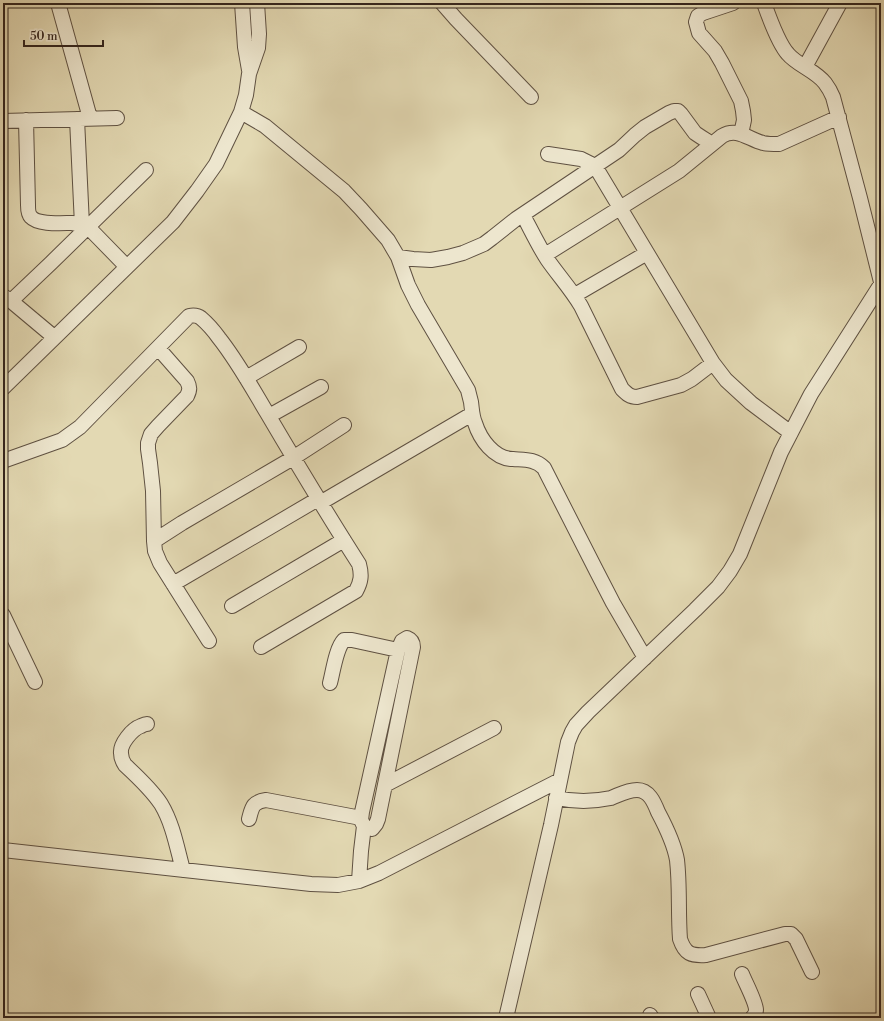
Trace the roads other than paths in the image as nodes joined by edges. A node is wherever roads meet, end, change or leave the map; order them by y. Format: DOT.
graph roads {
  1 [pos="58,3"];
  2 [pos="242,3"];
  3 [pos="257,3"];
  4 [pos="442,3"];
  5 [pos="733,3"];
  6 [pos="764,3"];
  7 [pos="840,3"];
  8 [pos="805,67"];
  9 [pos="249,74"];
  10 [pos="531,97"];
  11 [pos="241,112"];
  12 [pos="838,117"];
  13 [pos="83,118"];
  14 [pos="116,118"];
  15 [pos="3,120"];
  16 [pos="26,120"];
  17 [pos="741,134"];
  18 [pos="712,144"];
  19 [pos="548,154"];
  20 [pos="594,167"];
  21 [pos="146,170"];
  22 [pos="620,208"];
  23 [pos="523,215"];
  24 [pos="85,226"];
  25 [pos="647,253"];
  26 [pos="544,255"];
  27 [pos="398,257"];
  28 [pos="127,267"];
  29 [pos="881,283"];
  30 [pos="574,295"];
  31 [pos="7,299"];
  32 [pos="54,338"];
  33 [pos="299,347"];
  34 [pos="158,348"];
  35 [pos="713,364"];
  36 [pos="246,378"];
  37 [pos="322,387"];
  38 [pos="3,388"];
  39 [pos="472,414"];
  40 [pos="268,416"];
  41 [pos="344,425"];
  42 [pos="791,433"];
  43 [pos="293,458"];
  44 [pos="3,461"];
  45 [pos="319,501"];
  46 [pos="344,540"];
  47 [pos="154,541"];
  48 [pos="173,584"];
  49 [pos="232,606"];
  50 [pos="3,615"];
  51 [pos="209,640"];
  52 [pos="261,647"];
  53 [pos="398,650"];
  54 [pos="645,658"];
  55 [pos="35,682"];
  56 [pos="330,683"];
  57 [pos="147,724"];
  58 [pos="494,728"];
  59 [pos="560,780"];
  60 [pos="385,785"];
  61 [pos="556,798"];
  62 [pos="249,819"];
  63 [pos="362,822"];
  64 [pos="3,850"];
  65 [pos="183,870"];
  66 [pos="359,881"];
  67 [pos="812,972"];
  68 [pos="742,974"];
  69 [pos="698,994"];
  70 [pos="506,1018"];
  71 [pos="709,1018"];
  72 [pos="752,1018"];
  1 -- 13 [label="street"];
  2 -- 9 [label="street"];
  3 -- 9 [label="street"];
  4 -- 10 [label="street"];
  5 -- 17 [label="street"];
  6 -- 8 [label="street"];
  7 -- 8 [label="street"];
  8 -- 12 [label="street"];
  9 -- 11 [label="street"];
  11 -- 27 [label="street"];
  11 -- 28 [label="street"];
  12 -- 17 [label="street"];
  12 -- 29 [label="street"];
  13 -- 14 [label="street"];
  13 -- 16 [label="street"];
  13 -- 24 [label="street"];
  15 -- 16 [label="street"];
  16 -- 24 [label="street"];
  17 -- 18 [label="street"];
  18 -- 20 [label="street"];
  18 -- 22 [label="street"];
  19 -- 20 [label="street"];
  20 -- 22 [label="street"];
  20 -- 23 [label="street"];
  21 -- 24 [label="street"];
  22 -- 25 [label="street"];
  22 -- 26 [label="street"];
  23 -- 26 [label="street"];
  23 -- 27 [label="street"];
  24 -- 28 [label="street"];
  24 -- 31 [label="street"];
  25 -- 30 [label="street"];
  25 -- 35 [label="street"];
  26 -- 30 [label="street"];
  27 -- 39 [label="street"];
  28 -- 32 [label="street"];
  29 -- 42 [label="street"];
  30 -- 35 [label="street"];
  31 -- 32 [label="street"];
  32 -- 38 [label="street"];
  33 -- 36 [label="street"];
  34 -- 36 [label="street"];
  34 -- 44 [label="street"];
  34 -- 47 [label="street"];
  35 -- 42 [label="street"];
  36 -- 40 [label="street"];
  37 -- 40 [label="street"];
  39 -- 45 [label="street"];
  39 -- 54 [label="street"];
  40 -- 43 [label="street"];
  41 -- 43 [label="street"];
  42 -- 54 [label="street"];
  43 -- 45 [label="street"];
  43 -- 47 [label="street"];
  45 -- 46 [label="street"];
  45 -- 48 [label="street"];
  46 -- 49 [label="street"];
  46 -- 52 [label="street"];
  47 -- 48 [label="street"];
  48 -- 51 [label="street"];
  50 -- 55 [label="street"];
  53 -- 56 [label="street"];
  53 -- 60 [label="street"];
  53 -- 63 [label="street"];
  54 -- 59 [label="street"];
  57 -- 65 [label="street"];
  58 -- 60 [label="street"];
  59 -- 61 [label="street"];
  59 -- 66 [label="street"];
  60 -- 63 [label="street"];
  61 -- 67 [label="street"];
  61 -- 70 [label="street"];
  62 -- 63 [label="street"];
  63 -- 66 [label="street"];
  64 -- 65 [label="street"];
  65 -- 66 [label="street"];
  68 -- 72 [label="street"];
  69 -- 71 [label="street"];
}
